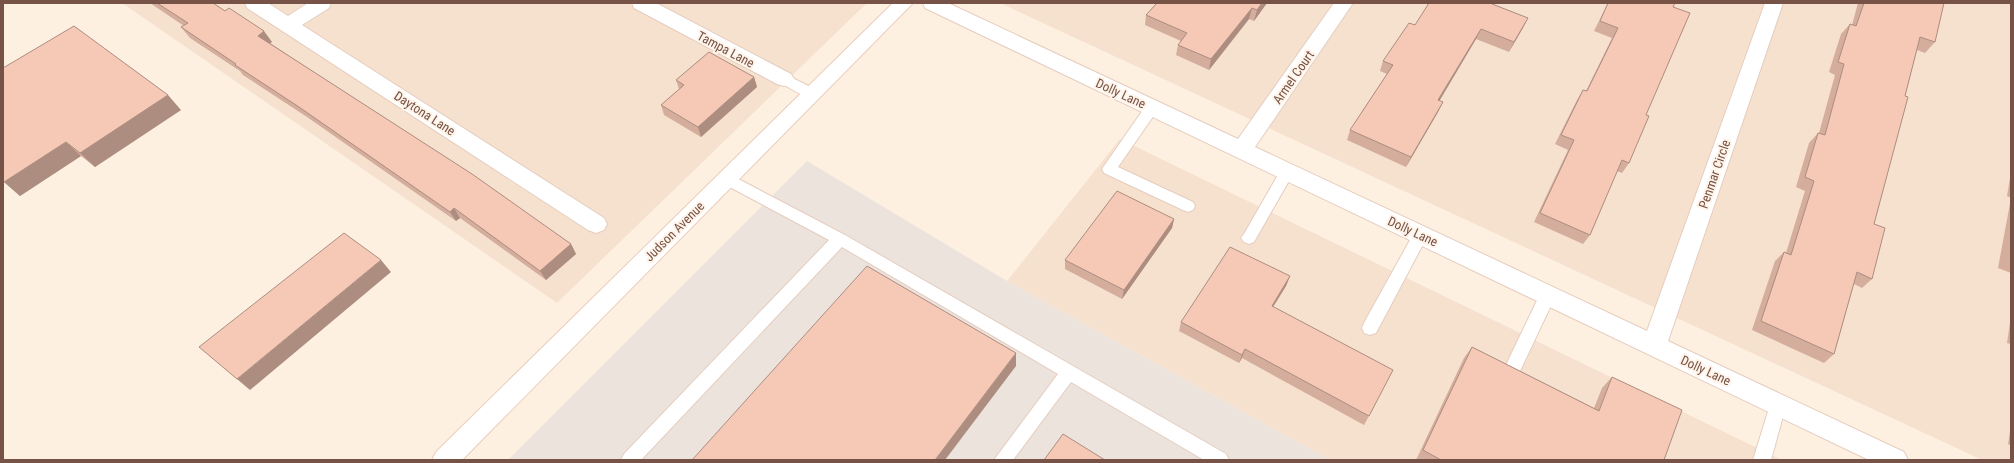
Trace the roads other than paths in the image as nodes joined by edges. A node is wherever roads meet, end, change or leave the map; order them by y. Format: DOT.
graph roads {
  1 [pos="254,3"];
  2 [pos="322,3"];
  3 [pos="641,3"];
  4 [pos="904,3"];
  5 [pos="932,3"];
  6 [pos="1344,3"];
  7 [pos="1774,3"];
  8 [pos="288,25"];
  9 [pos="784,79"];
  10 [pos="812,94"];
  11 [pos="1152,108"];
  12 [pos="1242,150"];
  13 [pos="1286,172"];
  14 [pos="727,179"];
  15 [pos="1188,206"];
  16 [pos="596,224"];
  17 [pos="1420,235"];
  18 [pos="1249,238"];
  19 [pos="840,239"];
  20 [pos="1548,295"];
  21 [pos="1370,328"];
  22 [pos="1654,346"];
  23 [pos="1513,368"];
  24 [pos="1069,372"];
  25 [pos="1778,405"];
  26 [pos="445,460"];
  27 [pos="630,460"];
  28 [pos="1003,460"];
  29 [pos="1220,460"];
  30 [pos="1762,460"];
  31 [pos="1895,460"];
  1 -- 8 [label="street, Daytona Lane"];
  2 -- 8 [label="street"];
  3 -- 9 [label="street, Tampa Lane"];
  4 -- 10 [label="street, Judson Avenue"];
  5 -- 11 [label="street, Dolly Lane"];
  6 -- 12 [label="street, Armel Court"];
  7 -- 22 [label="street, Penmar Circle"];
  8 -- 16 [label="street, Daytona Lane"];
  9 -- 10 [label="lane, Tampa Lane"];
  10 -- 14 [label="street, Judson Avenue"];
  11 -- 12 [label="street, Dolly Lane"];
  11 -- 15 [label="lane"];
  12 -- 13 [label="street, Dolly Lane"];
  13 -- 17 [label="street, Dolly Lane"];
  13 -- 18 [label="lane"];
  14 -- 19 [label="lane"];
  14 -- 26 [label="street, Judson Avenue"];
  17 -- 20 [label="street, Dolly Lane"];
  17 -- 21 [label="lane"];
  19 -- 24 [label="lane"];
  19 -- 27 [label="lane"];
  20 -- 22 [label="street, Dolly Lane"];
  20 -- 23 [label="lane"];
  22 -- 25 [label="street, Dolly Lane"];
  24 -- 28 [label="lane"];
  24 -- 29 [label="lane"];
  25 -- 30 [label="lane"];
  25 -- 31 [label="street, Dolly Lane"];
}
